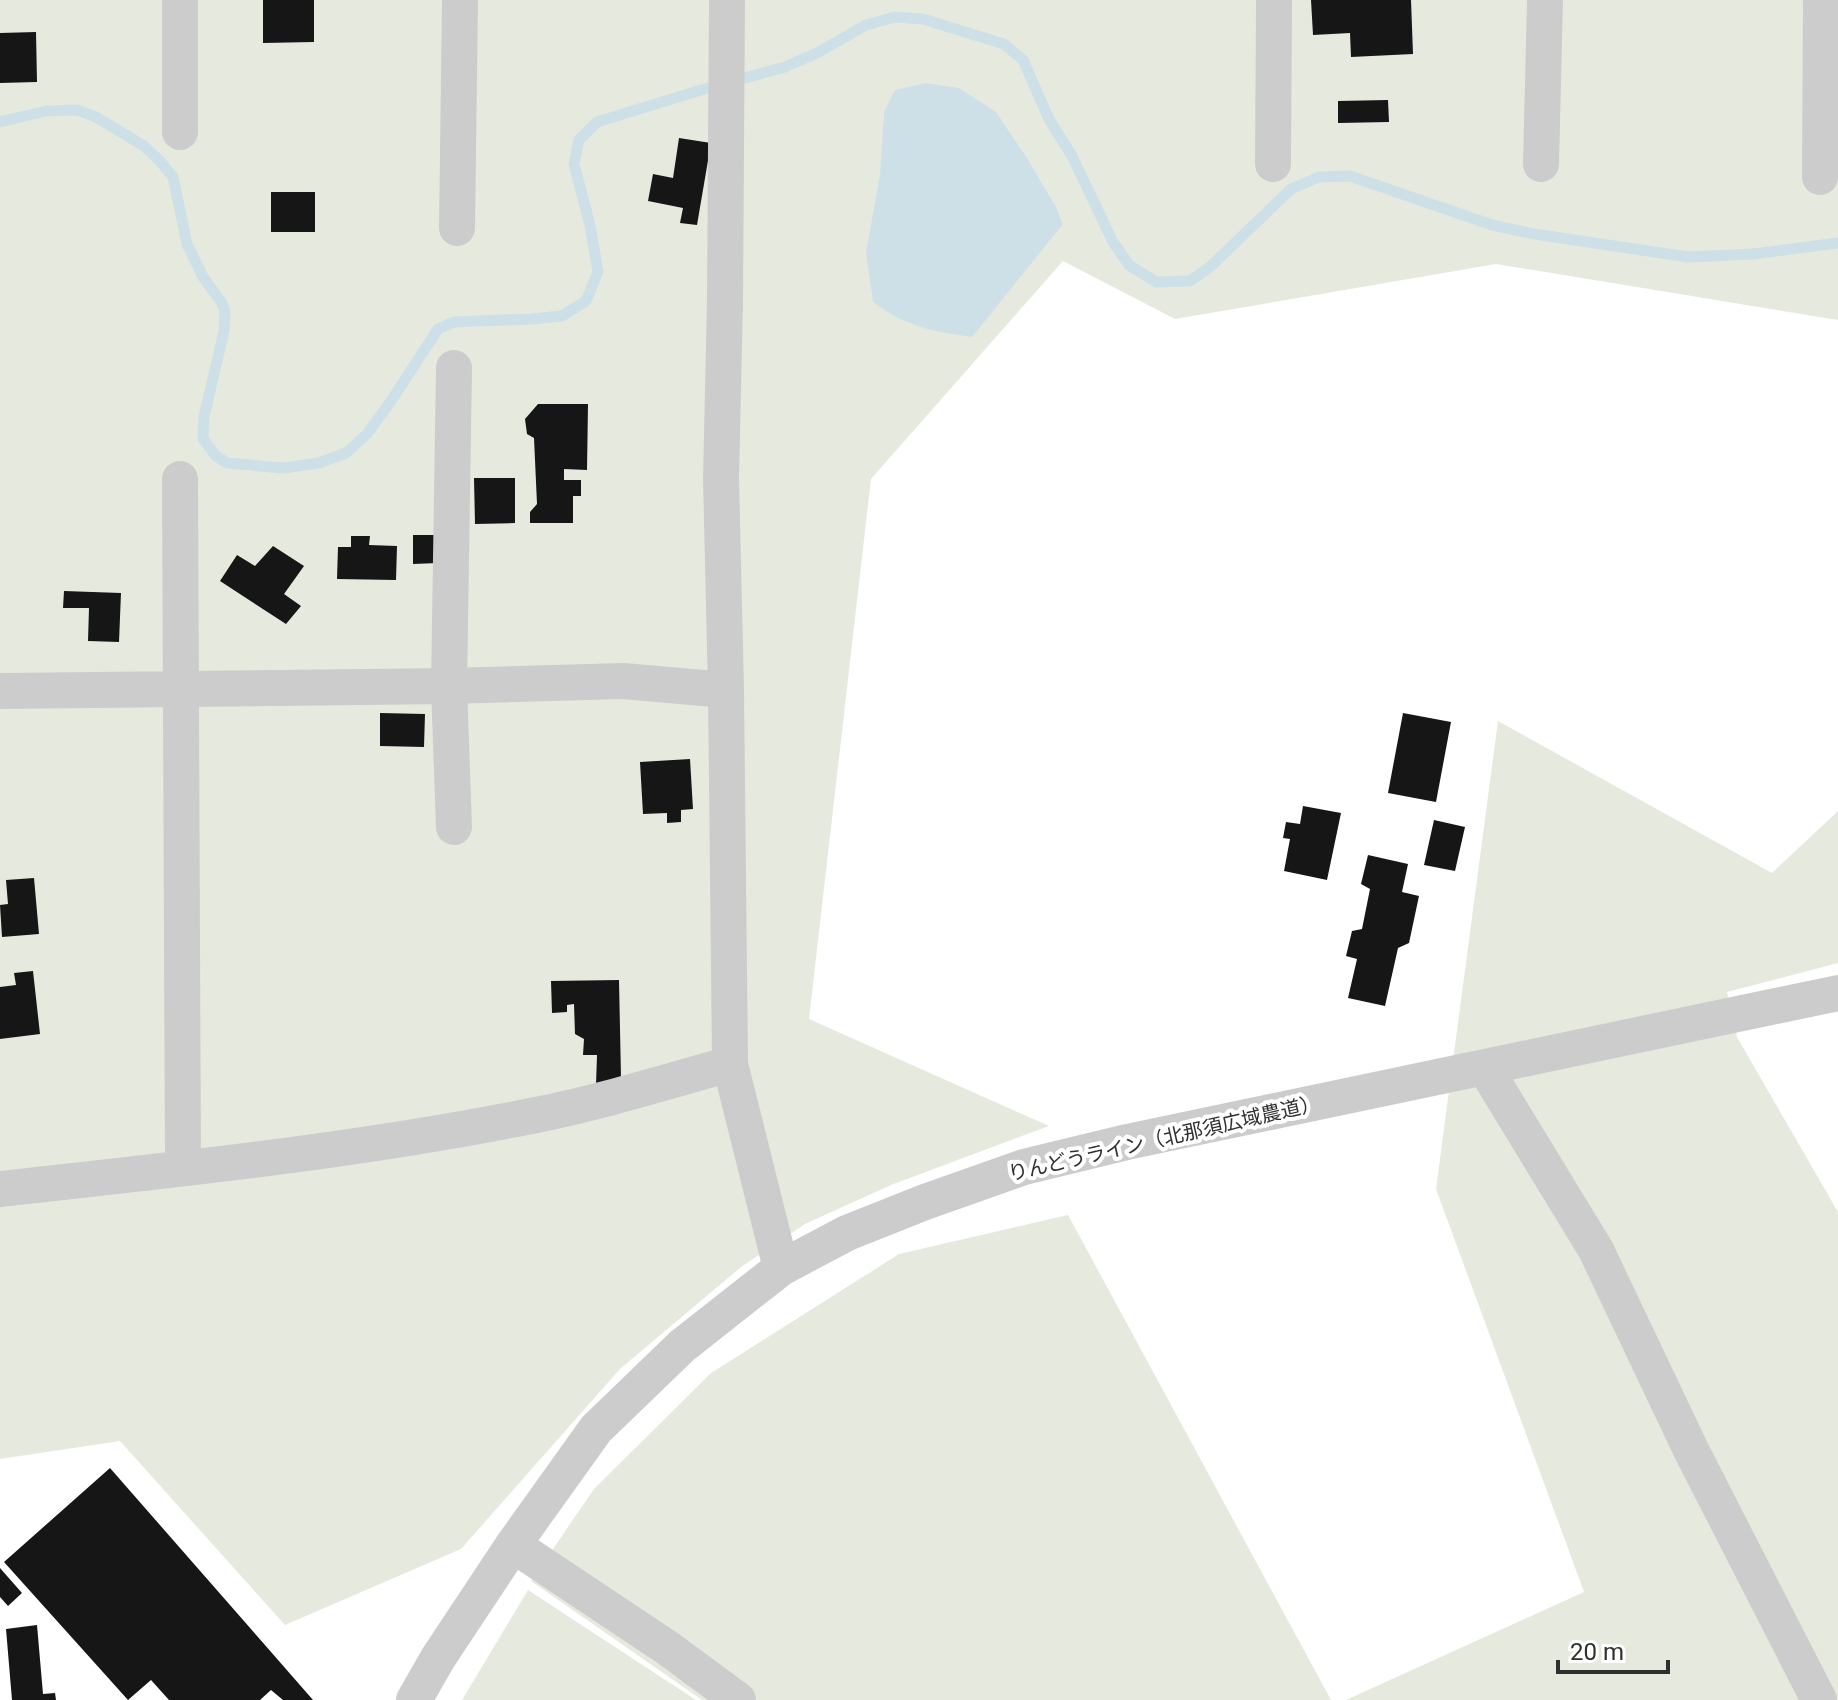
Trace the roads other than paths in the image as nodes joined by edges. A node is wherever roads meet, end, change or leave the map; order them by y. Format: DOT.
graph roads {
  1 [pos="180,0"];
  2 [pos="460,0"];
  3 [pos="727,0"];
  4 [pos="1274,0"];
  5 [pos="1545,0"];
  6 [pos="1821,0"];
  7 [pos="180,132"];
  8 [pos="1273,164"];
  9 [pos="1541,164"];
  10 [pos="1820,177"];
  11 [pos="457,228"];
  12 [pos="454,368"];
  13 [pos="180,479"];
  14 [pos="449,686"];
  15 [pos="180,690"];
  16 [pos="726,690"];
  17 [pos="0,691"];
  18 [pos="454,827"];
  19 [pos="1838,993"];
  20 [pos="730,1064"];
  21 [pos="1485,1068"];
  22 [pos="183,1168"];
  23 [pos="0,1189"];
  24 [pos="781,1268"];
  25 [pos="513,1545"];
  26 [pos="414,1700"];
  27 [pos="738,1700"];
  28 [pos="1819,1700"];
  1 -- 7 [label="street"];
  2 -- 11 [label="street"];
  3 -- 16 [label="street"];
  4 -- 8 [label="street"];
  5 -- 9 [label="street"];
  6 -- 10 [label="street"];
  12 -- 14 [label="street"];
  13 -- 15 [label="street"];
  14 -- 15 [label="street"];
  14 -- 16 [label="street"];
  14 -- 18 [label="street"];
  15 -- 17 [label="street"];
  15 -- 22 [label="street"];
  16 -- 20 [label="street"];
  19 -- 21 [label="street, りんどうライン（北那須広域農道）"];
  20 -- 22 [label="street"];
  20 -- 24 [label="street"];
  21 -- 24 [label="street, りんどうライン（北那須広域農道）"];
  21 -- 28 [label="street"];
  22 -- 23 [label="street"];
  24 -- 25 [label="street, りんどうライン（北那須広域農道）"];
  25 -- 26 [label="street, りんどうライン（北那須広域農道）"];
  25 -- 27 [label="street"];
}
